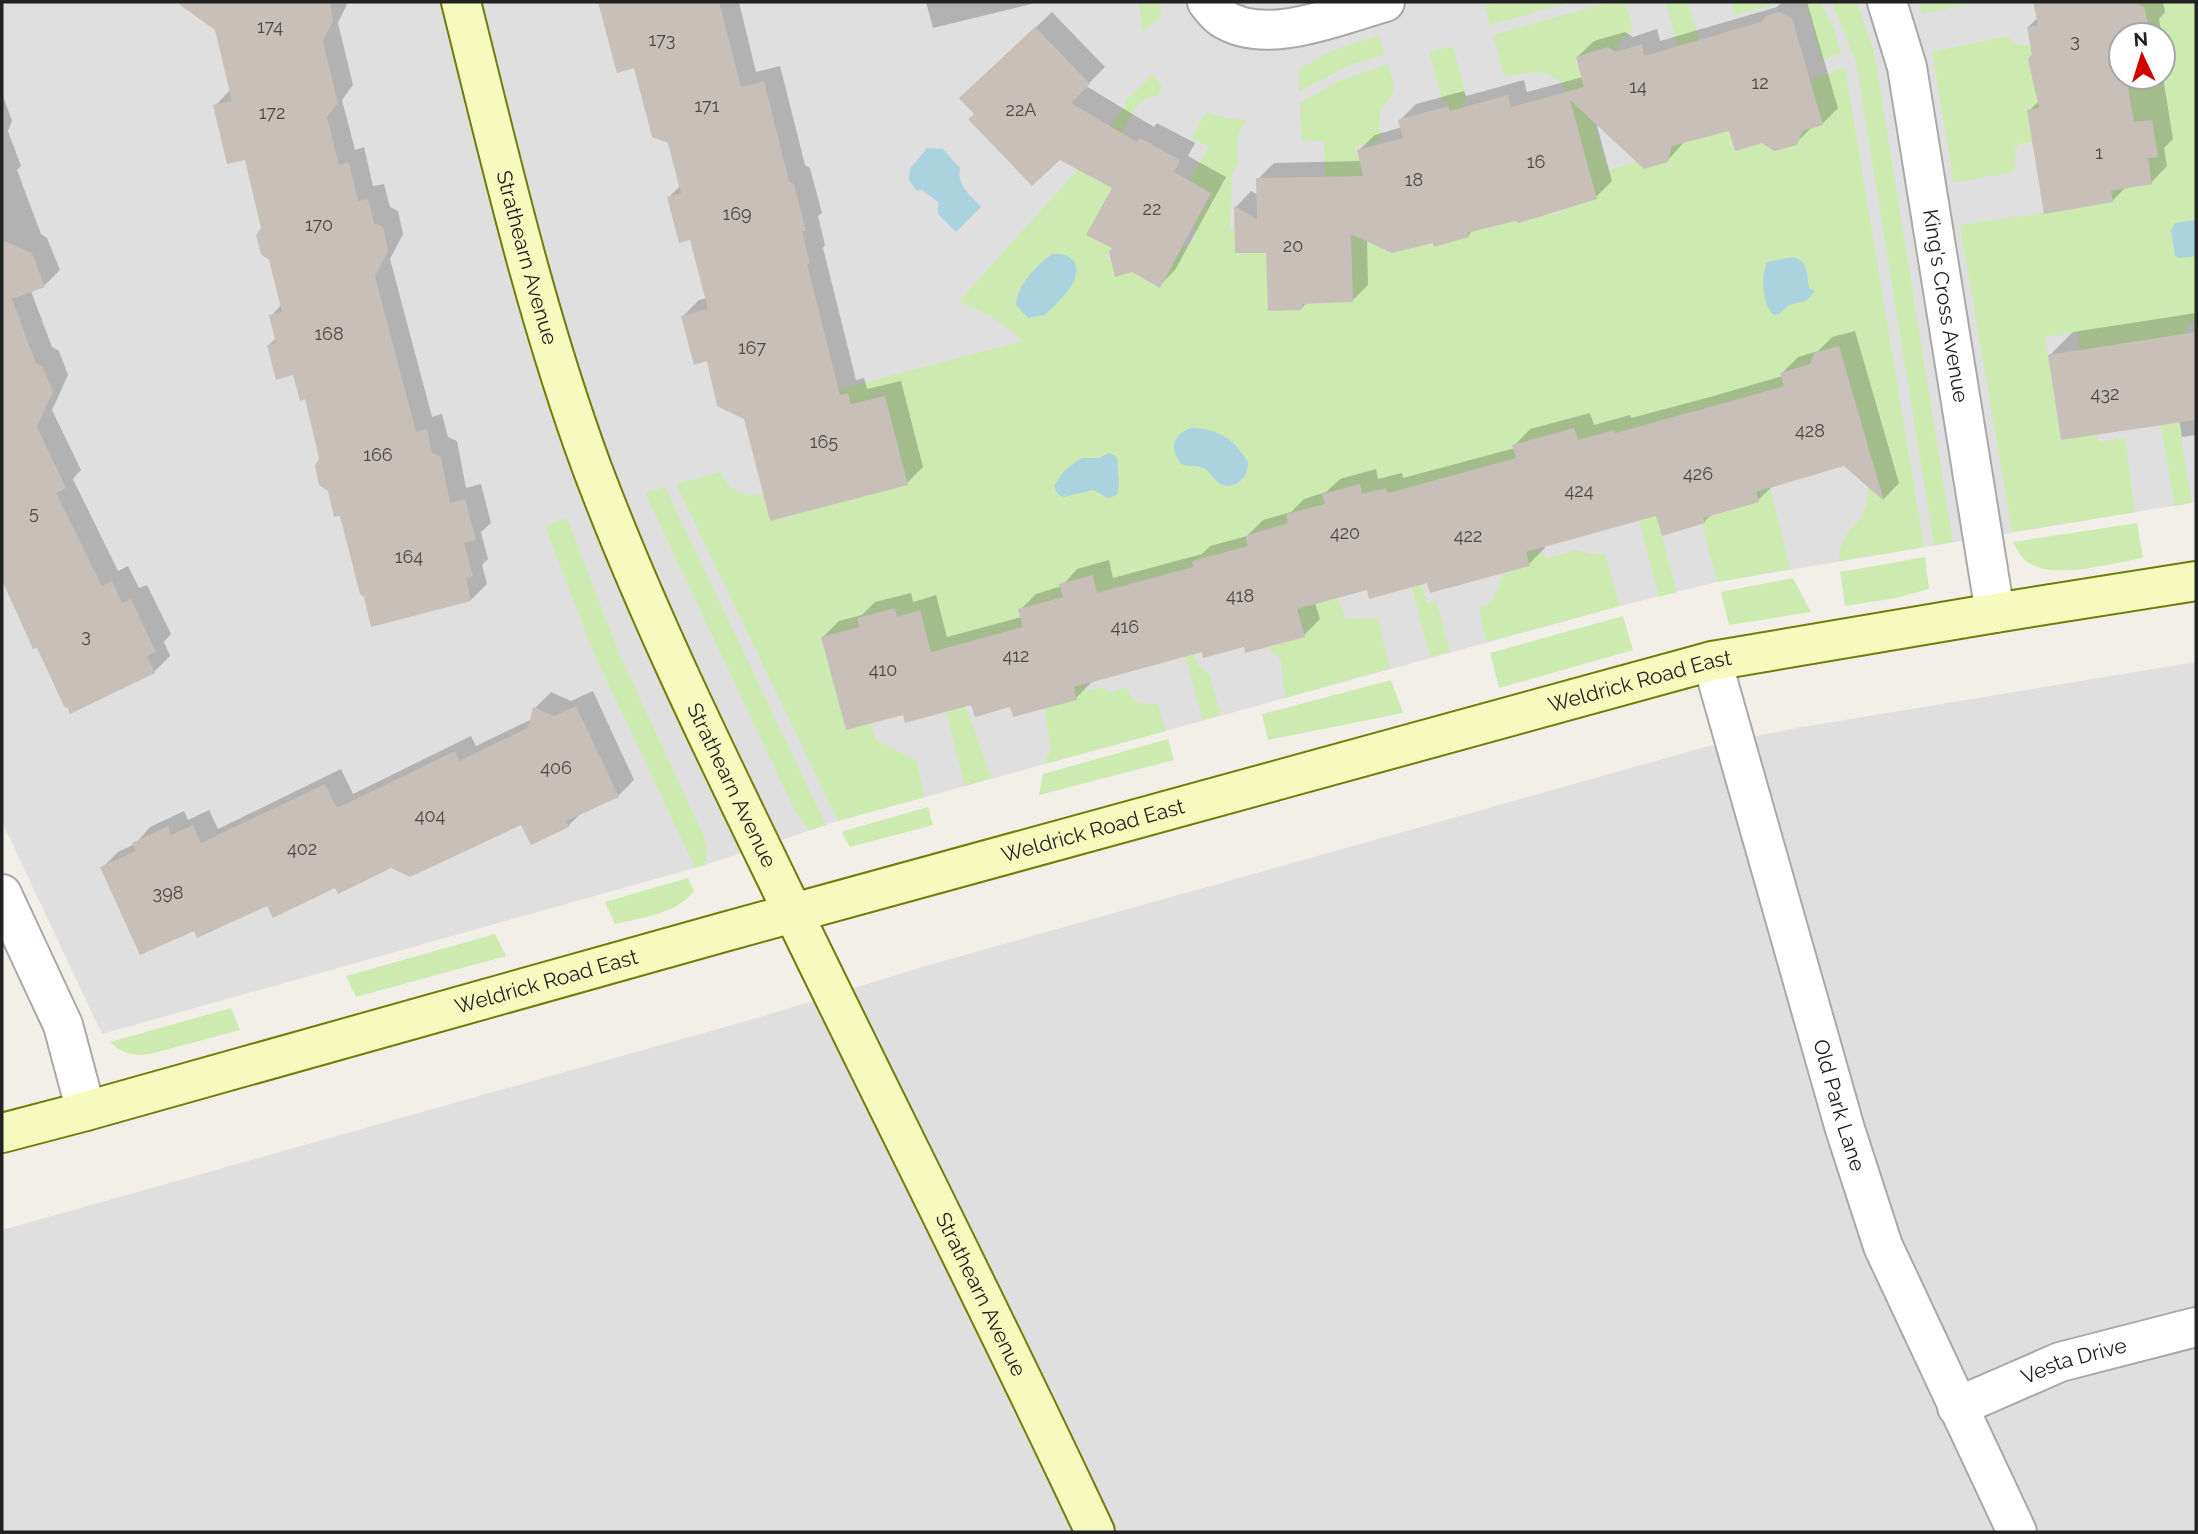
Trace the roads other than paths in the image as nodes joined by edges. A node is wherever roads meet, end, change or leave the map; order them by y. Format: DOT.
graph roads {
  1 [pos="461,2"];
  2 [pos="1207,2"];
  3 [pos="1385,2"];
  4 [pos="1887,2"];
  5 [pos="2196,582"];
  6 [pos="1995,613"];
  7 [pos="1712,661"];
  8 [pos="2,894"];
  9 [pos="793,913"];
  10 [pos="86,1111"];
  11 [pos="2,1133"];
  12 [pos="2196,1327"];
  13 [pos="1957,1407"];
  14 [pos="1095,1532"];
  15 [pos="2017,1532"];
  1 -- 9 [label="street, Strathearn Avenue"];
  2 -- 3 [label="street"];
  4 -- 6 [label="street, King's Cross Avenue"];
  5 -- 6 [label="street, Weldrick Road East"];
  6 -- 7 [label="street, Weldrick Road East"];
  7 -- 9 [label="street, Weldrick Road East"];
  7 -- 13 [label="street, Old Park Lane"];
  8 -- 10 [label="street"];
  9 -- 10 [label="street, Weldrick Road East"];
  9 -- 14 [label="street, Strathearn Avenue"];
  10 -- 11 [label="street, Weldrick Road East"];
  12 -- 13 [label="street, Vesta Drive"];
  13 -- 15 [label="street, Old Park Lane"];
}
